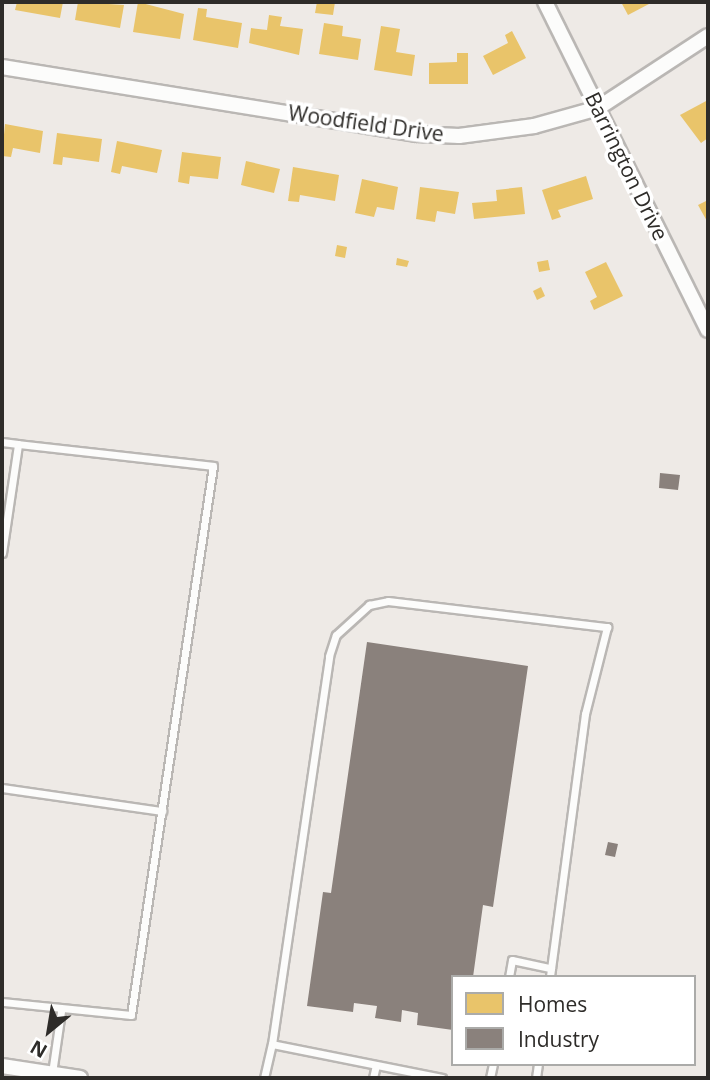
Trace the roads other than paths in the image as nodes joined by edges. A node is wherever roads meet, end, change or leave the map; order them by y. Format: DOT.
graph roads {
  1 [pos="545,2"];
  2 [pos="708,36"];
  3 [pos="2,67"];
  4 [pos="598,108"];
  5 [pos="708,295"];
  6 [pos="694,302"];
  7 [pos="708,330"];
  8 [pos="2,442"];
  9 [pos="18,444"];
  10 [pos="2,553"];
  11 [pos="2,788"];
  12 [pos="162,811"];
  13 [pos="551,968"];
  14 [pos="509,975"];
  15 [pos="550,975"];
  16 [pos="2,1002"];
  17 [pos="61,1011"];
  18 [pos="272,1044"];
  19 [pos="376,1065"];
  20 [pos="2,1066"];
  21 [pos="52,1074"];
  22 [pos="80,1078"];
  23 [pos="264,1078"];
  24 [pos="373,1078"];
  25 [pos="442,1078"];
  1 -- 4 [label="street, Barrington Drive"];
  2 -- 4 [label="street, Woodfield Drive"];
  3 -- 4 [label="street, Woodfield Drive"];
  4 -- 6 [label="street, Barrington Drive"];
  5 -- 6 [label="street"];
  6 -- 7 [label="street, Barrington Drive"];
  8 -- 9 [label="lane"];
  9 -- 10 [label="lane"];
  9 -- 12 [label="lane"];
  11 -- 12 [label="lane"];
  12 -- 17 [label="lane"];
  13 -- 14 [label="lane"];
  13 -- 15 [label="lane"];
  13 -- 18 [label="lane"];
  16 -- 17 [label="lane"];
  17 -- 21 [label="lane"];
  18 -- 19 [label="lane"];
  18 -- 23 [label="lane"];
  19 -- 24 [label="lane"];
  19 -- 25 [label="lane"];
  20 -- 21 [label="street"];
  21 -- 22 [label="street"];
}
